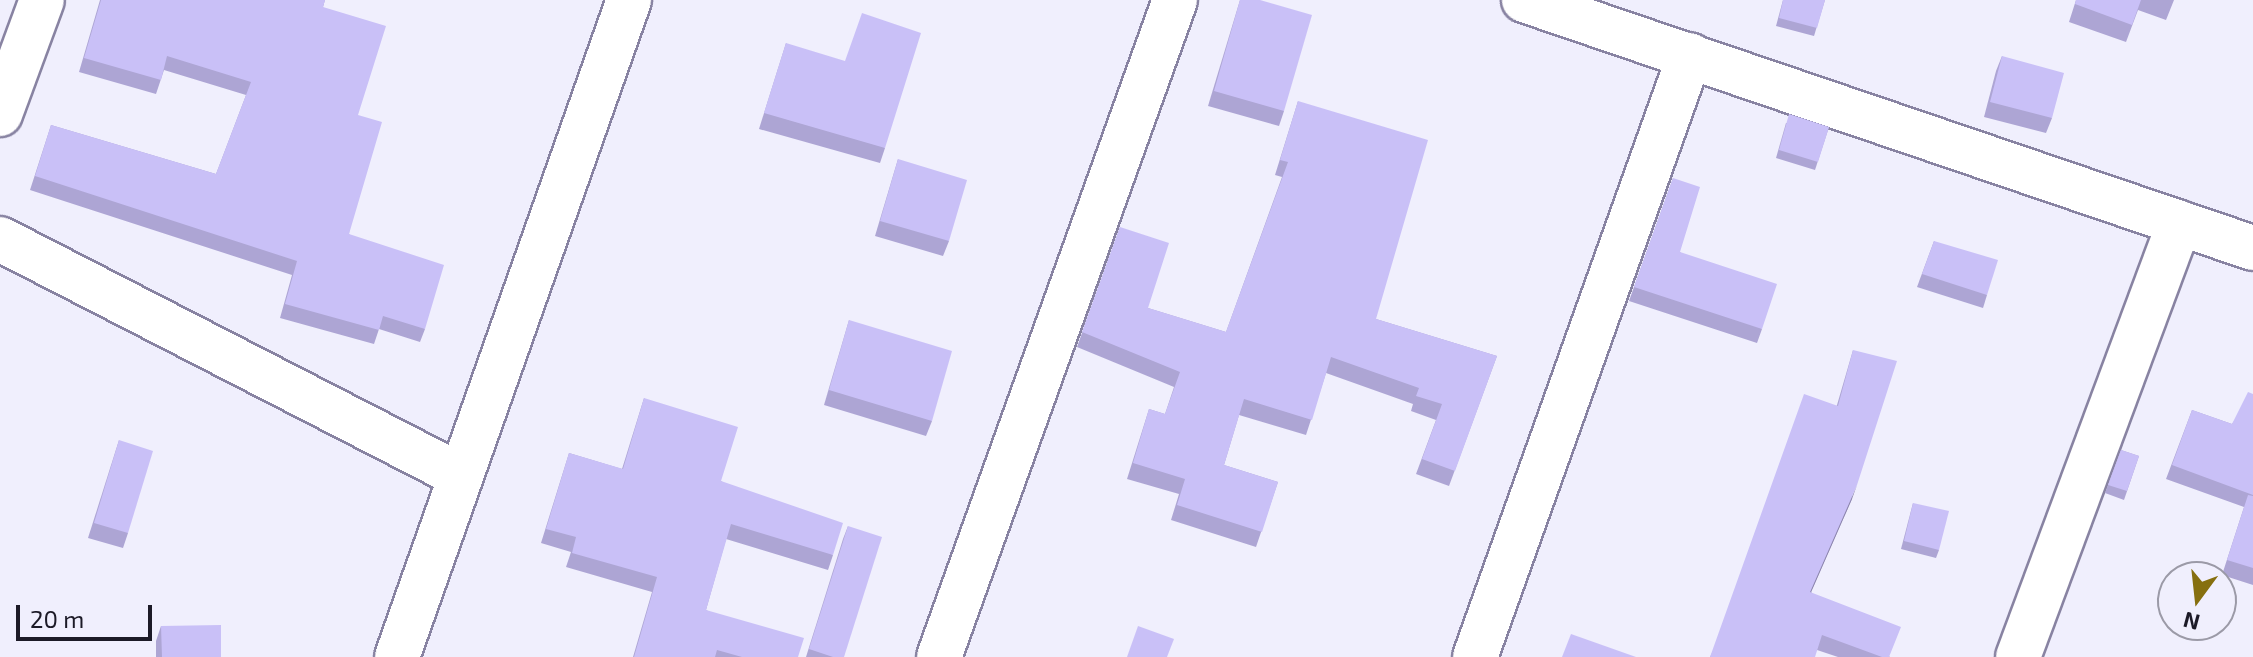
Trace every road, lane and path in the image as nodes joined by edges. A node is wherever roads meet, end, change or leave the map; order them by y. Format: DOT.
graph roads {
  1 [pos="42,0"];
  2 [pos="629,0"];
  3 [pos="1175,0"];
  4 [pos="1524,0"];
  5 [pos="1690,55"];
  6 [pos="0,114"];
  7 [pos="2179,223"];
  8 [pos="0,239"];
  9 [pos="2253,248"];
  10 [pos="459,475"];
  11 [pos="397,657"];
  12 [pos="939,657"];
  13 [pos="1475,657"];
  14 [pos="2018,657"];
  1 -- 6 [label="street"];
  2 -- 10 [label="street"];
  3 -- 12 [label="street"];
  4 -- 5 [label="street"];
  5 -- 7 [label="street"];
  5 -- 13 [label="street"];
  7 -- 9 [label="street"];
  7 -- 14 [label="street"];
  8 -- 10 [label="street"];
  10 -- 11 [label="street"];
}
